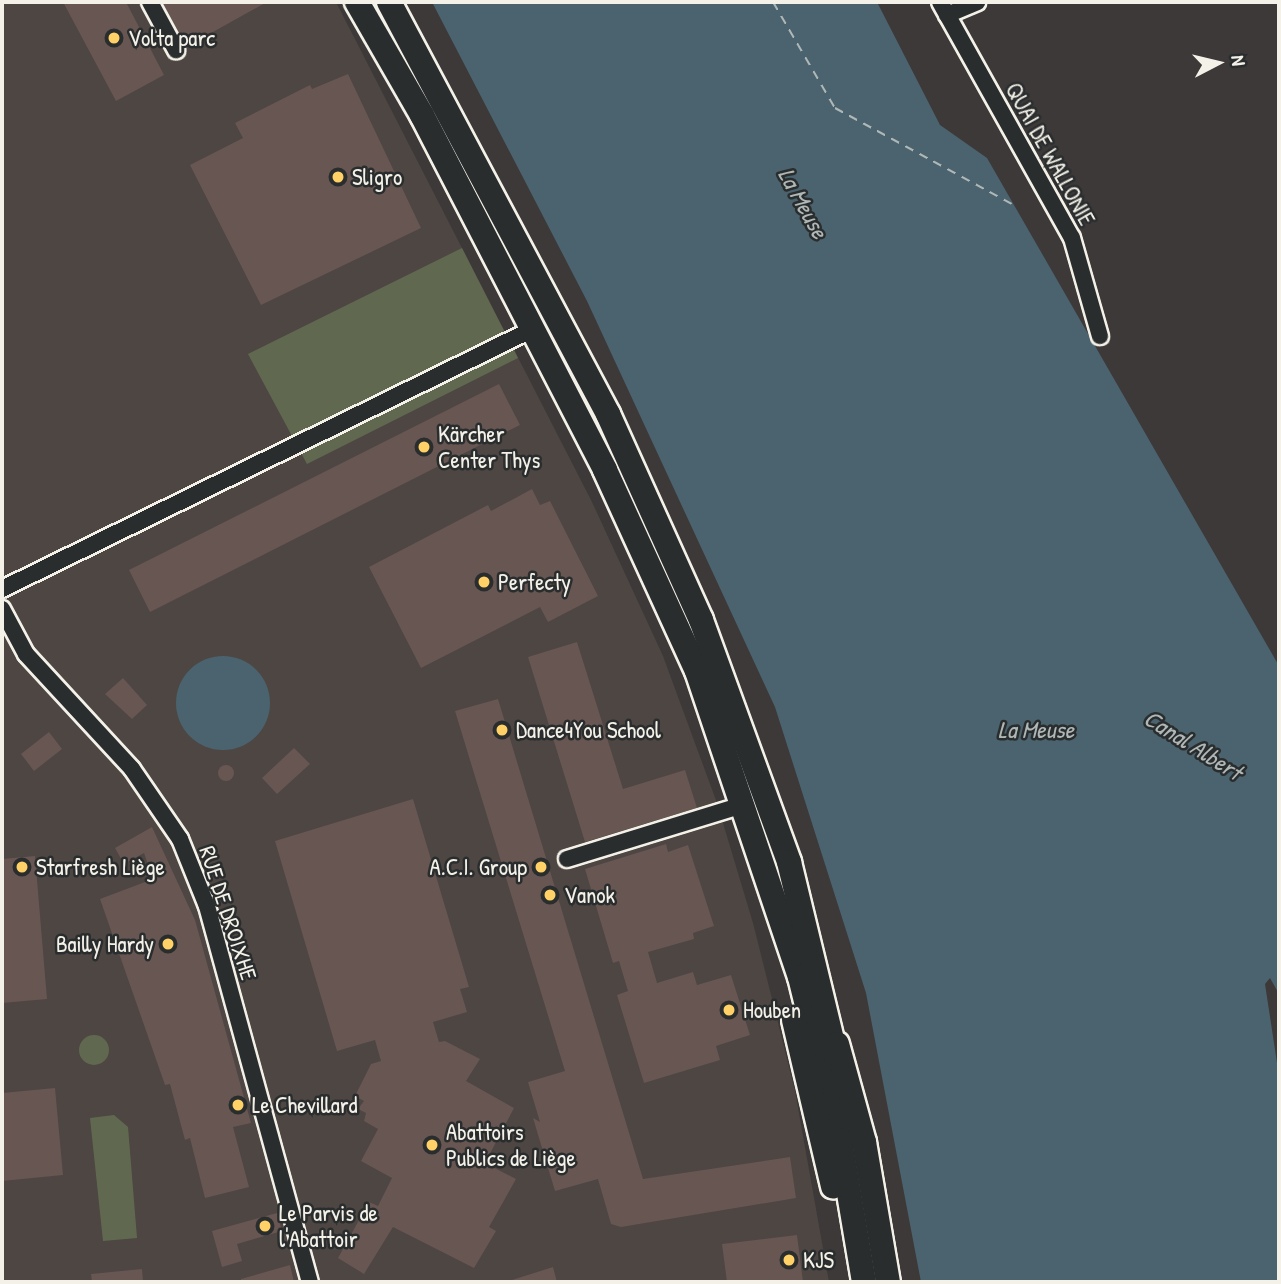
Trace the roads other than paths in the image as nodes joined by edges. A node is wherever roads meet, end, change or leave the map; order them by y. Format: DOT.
graph roads {
  1 [pos="150,2"];
  2 [pos="357,2"];
  3 [pos="367,2"];
  4 [pos="389,2"];
  5 [pos="977,2"];
  6 [pos="944,8"];
  7 [pos="176,50"];
  8 [pos="422,115"];
  9 [pos="533,329"];
  10 [pos="1100,336"];
  11 [pos="564,389"];
  12 [pos="629,458"];
  13 [pos="2,589"];
  14 [pos="2,610"];
  15 [pos="733,808"];
  16 [pos="567,859"];
  17 [pos="789,942"];
  18 [pos="830,1023"];
  19 [pos="833,1186"];
  20 [pos="310,1282"];
  21 [pos="848,1282"];
  22 [pos="864,1282"];
  23 [pos="875,1282"];
  24 [pos="888,1282"];
  1 -- 7 [label="street"];
  2 -- 8 [label="main road"];
  3 -- 8 [label="main road"];
  4 -- 12 [label="main road"];
  5 -- 6 [label="street"];
  6 -- 10 [label="street, QUAI DE WALLONIE"];
  8 -- 9 [label="main road"];
  9 -- 11 [label="main road"];
  9 -- 12 [label="main road"];
  9 -- 13 [label="street"];
  11 -- 15 [label="main road"];
  11 -- 17 [label="main road"];
  12 -- 18 [label="main road"];
  14 -- 20 [label="street, RUE DE DROIXHE"];
  15 -- 16 [label="street"];
  15 -- 19 [label="main road"];
  17 -- 19 [label="main road"];
  17 -- 22 [label="main road"];
  18 -- 23 [label="main road"];
  18 -- 24 [label="main road"];
  19 -- 21 [label="main road"];
}
